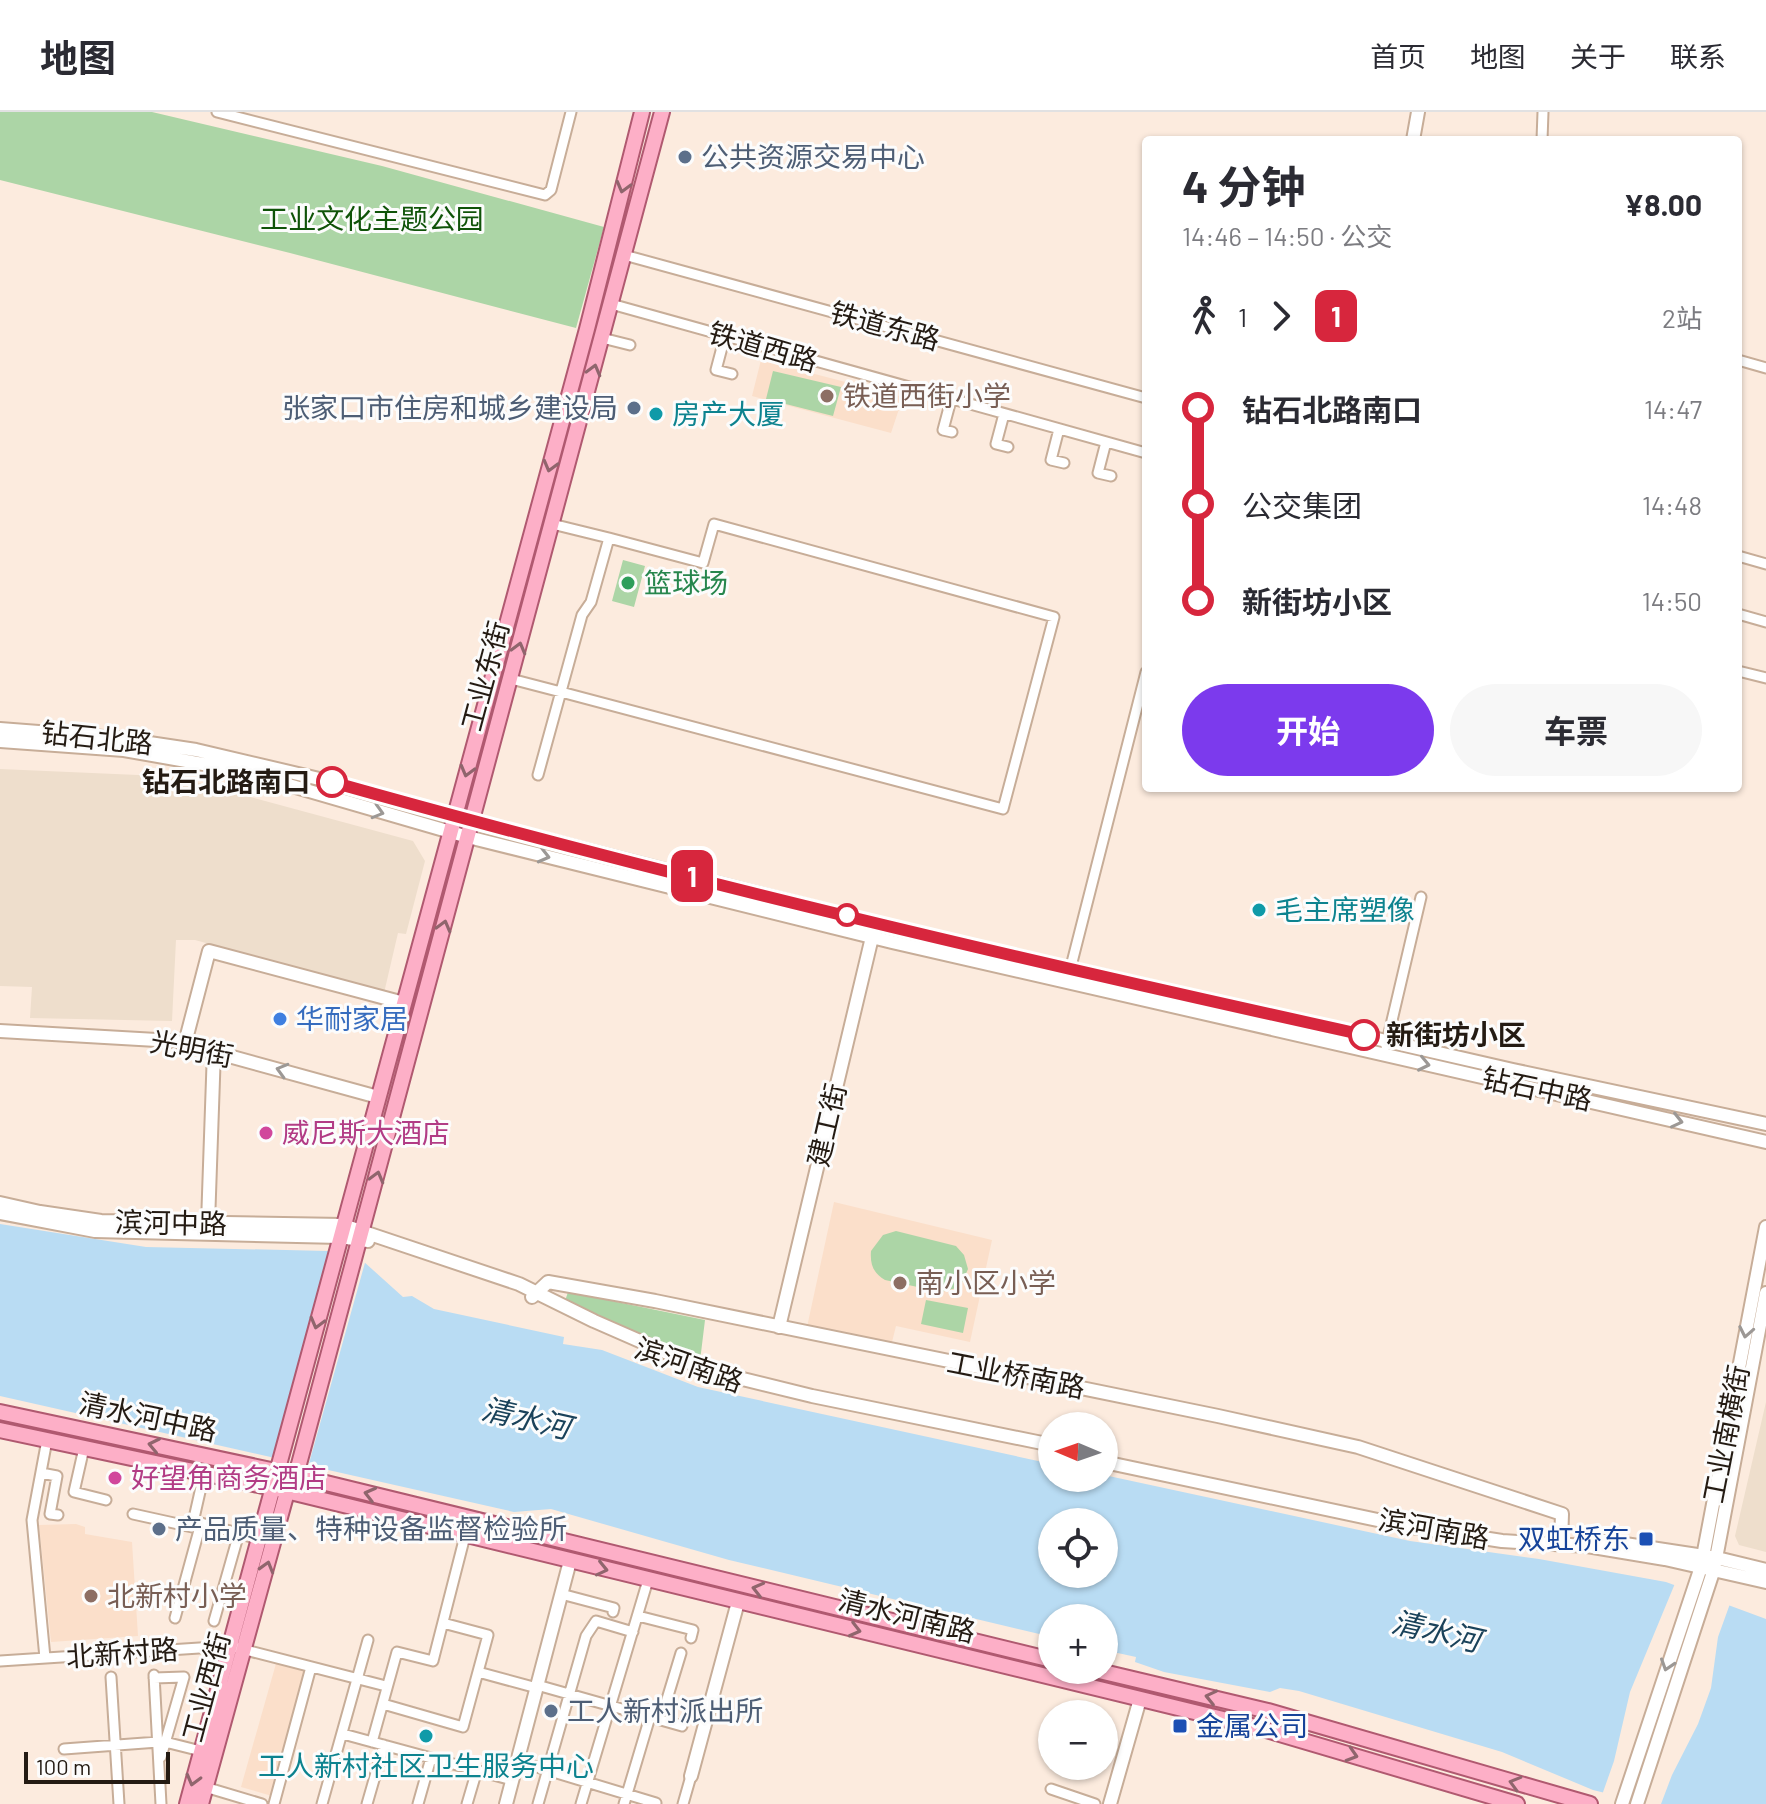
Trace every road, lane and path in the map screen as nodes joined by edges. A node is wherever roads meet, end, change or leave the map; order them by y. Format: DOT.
graph roads {
  1 [pos="217,112"];
  2 [pos="571,112"];
  3 [pos="642,112"];
  4 [pos="662,112"];
  5 [pos="1418,112"];
  6 [pos="1543,112"];
  7 [pos="1414,136"];
  8 [pos="1542,136"];
  9 [pos="624,255"];
  10 [pos="611,304"];
  11 [pos="725,336"];
  12 [pos="602,338"];
  13 [pos="630,345"];
  14 [pos="1742,361"];
  15 [pos="1766,368"];
  16 [pos="732,374"];
  17 [pos="1142,397"];
  18 [pos="951,400"];
  19 [pos="1004,414"];
  20 [pos="1059,429"];
  21 [pos="952,432"];
  22 [pos="1106,442"];
  23 [pos="1008,447"];
  24 [pos="1142,452"];
  25 [pos="1064,463"];
  26 [pos="1111,476"];
  27 [pos="552,524"];
  28 [pos="609,538"];
  29 [pos="1742,557"];
  30 [pos="1766,564"];
  31 [pos="1742,615"];
  32 [pos="1766,622"];
  33 [pos="1742,672"];
  34 [pos="1766,678"];
  35 [pos="511,679"];
  36 [pos="1142,688"];
  37 [pos="561,692"];
  38 [pos="0,729"];
  39 [pos="0,741"];
  40 [pos="538,775"];
  41 [pos="454,816"];
  42 [pos="472,821"];
  43 [pos="450,832"];
  44 [pos="468,837"];
  45 [pos="1421,897"];
  46 [pos="876,923"];
  47 [pos="872,938"];
  48 [pos="1068,976"];
  49 [pos="404,1003"];
  50 [pos="0,1031"];
  51 [pos="185,1043"];
  52 [pos="1386,1048"];
  53 [pos="214,1050"];
  54 [pos="378,1097"];
  55 [pos="1766,1124"];
  56 [pos="1766,1142"];
  57 [pos="0,1203"];
  58 [pos="0,1213"];
  59 [pos="208,1223"];
  60 [pos="1766,1227"];
  61 [pos="340,1237"];
  62 [pos="359,1241"];
  63 [pos="1766,1293"];
  64 [pos="534,1294"];
  65 [pos="779,1327"];
  66 [pos="0,1412"];
  67 [pos="0,1430"];
  68 [pos="47,1440"];
  69 [pos="1038,1445"];
  70 [pos="84,1448"];
  71 [pos="1118,1462"];
  72 [pos="293,1470"];
  73 [pos="41,1473"];
  74 [pos="204,1474"];
  75 [pos="251,1484"];
  76 [pos="281,1490"];
  77 [pos="316,1499"];
  78 [pos="106,1500"];
  79 [pos="133,1514"];
  80 [pos="58,1515"];
  81 [pos="264,1519"];
  82 [pos="280,1520"];
  83 [pos="239,1533"];
  84 [pos="465,1536"];
  85 [pos="259,1539"];
  86 [pos="1562,1540"];
  87 [pos="570,1561"];
  88 [pos="1708,1562"];
  89 [pos="1766,1570"];
  90 [pos="648,1580"];
  91 [pos="1766,1582"];
  92 [pos="561,1594"];
  93 [pos="738,1602"];
  94 [pos="613,1612"];
  95 [pos="638,1616"];
  96 [pos="175,1618"];
  97 [pos="214,1621"];
  98 [pos="443,1623"];
  99 [pos="633,1632"];
  100 [pos="691,1638"];
  101 [pos="368,1640"];
  102 [pos="236,1648"];
  103 [pos="681,1653"];
  104 [pos="1038,1656"];
  105 [pos="45,1658"];
  106 [pos="0,1661"];
  107 [pos="311,1667"];
  108 [pos="478,1672"];
  109 [pos="1118,1675"];
  110 [pos="111,1677"];
  111 [pos="358,1679"];
  112 [pos="382,1685"];
  113 [pos="537,1686"];
  114 [pos="569,1694"];
  115 [pos="1140,1699"];
  116 [pos="383,1704"];
  117 [pos="610,1705"];
  118 [pos="650,1717"];
  119 [pos="682,1726"];
  120 [pos="343,1734"];
  121 [pos="161,1742"];
  122 [pos="372,1742"];
  123 [pos="115,1745"];
  124 [pos="384,1745"];
  125 [pos="64,1749"];
  126 [pos="208,1753"];
  127 [pos="431,1758"];
  128 [pos="517,1761"];
  129 [pos="477,1770"];
  130 [pos="547,1770"];
  131 [pos="691,1776"];
  132 [pos="512,1780"];
  133 [pos="587,1782"];
  134 [pos="205,1787"];
  135 [pos="1051,1789"];
  136 [pos="225,1793"];
  137 [pos="626,1799"];
  138 [pos="1624,1799"];
  139 [pos="1638,1802"];
  140 [pos="656,1803"];
  141 [pos="119,1804"];
  142 [pos="161,1804"];
  143 [pos="187,1804"];
  144 [pos="201,1804"];
  145 [pos="221,1804"];
  146 [pos="262,1804"];
  147 [pos="274,1804"];
  148 [pos="322,1804"];
  149 [pos="367,1804"];
  150 [pos="418,1804"];
  151 [pos="467,1804"];
  152 [pos="506,1804"];
  153 [pos="538,1804"];
  154 [pos="581,1804"];
  155 [pos="683,1804"];
  156 [pos="1095,1804"];
  157 [pos="1110,1804"];
  158 [pos="1517,1804"];
  159 [pos="1590,1804"];
  160 [pos="1615,1804"];
  1 -- 2 [label="street"];
  3 -- 41 [label="main road, 工业东街, one-way"];
  4 -- 9 [label="main road, 工业东街"];
  5 -- 7 [label="main road"];
  6 -- 8 [label="street"];
  9 -- 10 [label="main road, 工业东街"];
  9 -- 17 [label="street, 铁道东路"];
  10 -- 11 [label="street, 铁道西路"];
  10 -- 12 [label="main road, 工业东街"];
  11 -- 16 [label="street"];
  11 -- 18 [label="street, 铁道西路"];
  12 -- 13 [label="street"];
  27 -- 12 [label="main road, 工业东街, one-way"];
  14 -- 15 [label="street"];
  18 -- 19 [label="street, 铁道西路"];
  18 -- 21 [label="street"];
  19 -- 20 [label="street, 铁道西路"];
  19 -- 23 [label="street"];
  20 -- 22 [label="street, 铁道西路"];
  20 -- 25 [label="street"];
  22 -- 24 [label="street, 铁道西路"];
  22 -- 26 [label="street"];
  27 -- 28 [label="street"];
  35 -- 27 [label="main road, 工业东街, one-way"];
  28 -- 37 [label="street"];
  28 -- 37 [label="street"];
  29 -- 30 [label="street"];
  31 -- 32 [label="street"];
  33 -- 34 [label="street"];
  35 -- 37 [label="street"];
  35 -- 42 [label="main road, 工业东街"];
  36 -- 48 [label="street"];
  37 -- 40 [label="street"];
  38 -- 41 [label="main road, 钻石北路"];
  39 -- 43 [label="main road, 钻石北路, one-way"];
  41 -- 42 [label="main road, 钻石北路"];
  41 -- 43 [label="main road, 工业东街"];
  42 -- 44 [label="main road, 工业东街"];
  42 -- 46 [label="main road, 钻石中路"];
  43 -- 44 [label="main road, 钻石北路"];
  43 -- 49 [label="main road, 工业东街"];
  44 -- 47 [label="main road, 钻石中路, one-way"];
  62 -- 44 [label="main road, 工业东街, one-way"];
  45 -- 52 [label="street"];
  46 -- 47 [label="main road, 建工街"];
  46 -- 48 [label="main road, 钻石中路"];
  47 -- 48 [label="main road, 钻石中路"];
  47 -- 65 [label="main road, 建工街"];
  48 -- 52 [label="main road, 钻石中路"];
  49 -- 51 [label="main road"];
  49 -- 54 [label="main road, 工业东街"];
  50 -- 51 [label="main road, 光明街"];
  51 -- 53 [label="main road, 光明街"];
  52 -- 55 [label="main road, 钻石中路"];
  52 -- 56 [label="main road, 钻石中路, one-way"];
  54 -- 53 [label="main road, 光明街, one-way"];
  53 -- 59 [label="main road"];
  54 -- 61 [label="main road, 工业东街"];
  57 -- 59 [label="main road, 滨河中路"];
  58 -- 61 [label="main road, 滨河中路"];
  59 -- 61 [label="main road, 滨河中路"];
  60 -- 88 [label="main road, 工业南横街, one-way"];
  61 -- 62 [label="main road, 滨河南路"];
  61 -- 72 [label="main road, 工业东街, one-way"];
  62 -- 64 [label="main road, 滨河南路"];
  62 -- 72 [label="main road, 工业东街"];
  63 -- 88 [label="main road, 工业南横街"];
  64 -- 65 [label="main road, 工业桥南路"];
  64 -- 69 [label="main road, 滨河南路"];
  65 -- 86 [label="main road, 工业桥南路"];
  72 -- 66 [label="main road, 清水河中路, one-way"];
  67 -- 68 [label="main road, 清水河中路"];
  68 -- 70 [label="main road, 清水河中路"];
  68 -- 73 [label="street"];
  70 -- 74 [label="main road, 清水河中路"];
  70 -- 78 [label="street"];
  71 -- 86 [label="main road, 滨河南路"];
  72 -- 76 [label="main road"];
  104 -- 72 [label="main road, 清水河南路, one-way"];
  73 -- 80 [label="street"];
  73 -- 105 [label="street"];
  74 -- 75 [label="main road, 清水河中路"];
  74 -- 79 [label="street"];
  75 -- 76 [label="main road, 清水河中路"];
  75 -- 81 [label="main road"];
  76 -- 77 [label="main road, 清水河南路"];
  76 -- 81 [label="main road, 工业西街"];
  76 -- 82 [label="main road, 工业西街"];
  77 -- 82 [label="main road"];
  77 -- 84 [label="main road, 清水河南路"];
  81 -- 85 [label="main road, 工业西街"];
  102 -- 82 [label="main road, 工业西街, one-way"];
  83 -- 85 [label="street"];
  83 -- 96 [label="street"];
  83 -- 97 [label="street"];
  84 -- 87 [label="main road, 清水河南路"];
  84 -- 98 [label="street"];
  85 -- 102 [label="main road, 工业西街"];
  86 -- 88 [label="main road, 滨河南路"];
  87 -- 90 [label="main road, 清水河南路, one-way"];
  87 -- 92 [label="main road"];
  88 -- 89 [label="main road, 滨河南路"];
  88 -- 91 [label="main road, 滨河南路"];
  88 -- 138 [label="main road, 工业南横街, one-way"];
  88 -- 139 [label="main road, 工业南横街"];
  90 -- 93 [label="main road, 清水河南路"];
  90 -- 95 [label="street"];
  92 -- 94 [label="street"];
  92 -- 113 [label="main road"];
  93 -- 115 [label="main road, 清水河南路, one-way"];
  93 -- 131 [label="main road"];
  95 -- 99 [label="street"];
  95 -- 100 [label="street"];
  98 -- 108 [label="street"];
  98 -- 116 [label="street"];
  99 -- 114 [label="street"];
  99 -- 117 [label="street"];
  101 -- 111 [label="street"];
  102 -- 105 [label="street, 北新村路"];
  102 -- 107 [label="street, 北新村路"];
  102 -- 126 [label="main road, 工业西街"];
  103 -- 118 [label="street"];
  105 -- 106 [label="street, 北新村路"];
  107 -- 111 [label="street, 北新村路"];
  107 -- 147 [label="street"];
  108 -- 113 [label="street"];
  108 -- 116 [label="street"];
  159 -- 109 [label="main road, one-way"];
  110 -- 123 [label="street"];
  111 -- 112 [label="street, 北新村路"];
  111 -- 120 [label="street"];
  113 -- 114 [label="street"];
  113 -- 128 [label="main road"];
  114 -- 117 [label="street"];
  114 -- 130 [label="street"];
  115 -- 157 [label="main road"];
  115 -- 158 [label="main road, 清水河南路, one-way"];
  116 -- 122 [label="street"];
  117 -- 118 [label="street"];
  117 -- 133 [label="street"];
  118 -- 119 [label="street"];
  118 -- 137 [label="street"];
  120 -- 122 [label="street"];
  120 -- 148 [label="street"];
  121 -- 121 [label="street"];
  121 -- 123 [label="street"];
  121 -- 126 [label="street"];
  121 -- 142 [label="street"];
  122 -- 124 [label="street"];
  123 -- 125 [label="street"];
  123 -- 141 [label="street"];
  124 -- 127 [label="street"];
  124 -- 149 [label="street"];
  126 -- 134 [label="main road, 工业西街"];
  126 -- 143 [label="main road, 工业西街, one-way"];
  127 -- 129 [label="street"];
  127 -- 150 [label="street"];
  128 -- 130 [label="street"];
  128 -- 132 [label="main road"];
  129 -- 132 [label="street"];
  129 -- 151 [label="street"];
  130 -- 133 [label="street"];
  130 -- 153 [label="street"];
  131 -- 155 [label="street"];
  132 -- 152 [label="main road"];
  133 -- 137 [label="street"];
  133 -- 154 [label="street"];
  134 -- 136 [label="street"];
  134 -- 144 [label="main road, 工业西街"];
  135 -- 156 [label="street"];
  136 -- 145 [label="street"];
  136 -- 146 [label="street"];
  137 -- 140 [label="street"];
  138 -- 160 [label="main road"];
}
